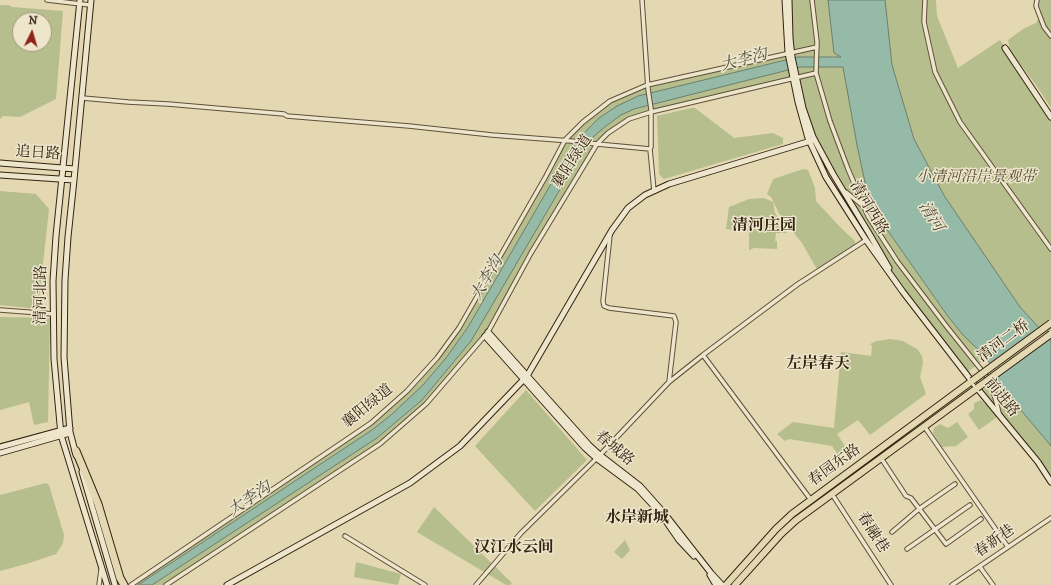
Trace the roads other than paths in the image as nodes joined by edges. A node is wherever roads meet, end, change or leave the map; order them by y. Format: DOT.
graph roads {
  1 [pos="47,0"];
  2 [pos="642,0"];
  3 [pos="785,0"];
  4 [pos="789,0"];
  5 [pos="812,0"];
  6 [pos="926,0"];
  7 [pos="1038,0"];
  8 [pos="80,2"];
  9 [pos="90,2"];
  10 [pos="1051,36"];
  11 [pos="817,48"];
  12 [pos="1005,48"];
  13 [pos="790,55"];
  14 [pos="816,71"];
  15 [pos="794,76"];
  16 [pos="647,85"];
  17 [pos="82,98"];
  18 [pos="651,110"];
  19 [pos="1051,117"];
  20 [pos="565,140"];
  21 [pos="812,140"];
  22 [pos="597,144"];
  23 [pos="650,149"];
  24 [pos="0,164"];
  25 [pos="63,168"];
  26 [pos="75,169"];
  27 [pos="0,175"];
  28 [pos="62,179"];
  29 [pos="74,180"];
  30 [pos="843,190"];
  31 [pos="654,191"];
  32 [pos="864,206"];
  33 [pos="610,233"];
  34 [pos="866,240"];
  35 [pos="1051,249"];
  36 [pos="903,292"];
  37 [pos="0,310"];
  38 [pos="54,314"];
  39 [pos="1051,323"];
  40 [pos="486,334"];
  41 [pos="1051,334"];
  42 [pos="703,355"];
  43 [pos="525,378"];
  44 [pos="972,381"];
  45 [pos="669,382"];
  46 [pos="977,388"];
  47 [pos="1000,416"];
  48 [pos="924,426"];
  49 [pos="70,431"];
  50 [pos="61,433"];
  51 [pos="0,447"];
  52 [pos="76,451"];
  53 [pos="0,453"];
  54 [pos="598,457"];
  55 [pos="881,458"];
  56 [pos="1051,482"];
  57 [pos="955,484"];
  58 [pos="832,494"];
  59 [pos="811,500"];
  60 [pos="970,505"];
  61 [pos="920,510"];
  62 [pos="1051,518"];
  63 [pos="981,519"];
  64 [pos="935,530"];
  65 [pos="892,532"];
  66 [pos="345,536"];
  67 [pos="1008,547"];
  68 [pos="907,549"];
  69 [pos="102,567"];
  70 [pos="980,567"];
  71 [pos="115,584"];
  72 [pos="99,585"];
  73 [pos="107,585"];
  74 [pos="124,585"];
  75 [pos="131,585"];
  76 [pos="166,585"];
  77 [pos="228,585"];
  78 [pos="425,585"];
  79 [pos="476,585"];
  80 [pos="716,585"];
  81 [pos="722,585"];
  82 [pos="726,585"];
  83 [pos="735,585"];
  84 [pos="892,585"];
  85 [pos="952,585"];
  86 [pos="993,585"];
  1 -- 8 [label="street"];
  2 -- 16 [label="street"];
  3 -- 13 [label="main road"];
  4 -- 13 [label="main road"];
  5 -- 11 [label="street"];
  6 -- 35 [label="street"];
  7 -- 10 [label="street"];
  8 -- 9 [label="street"];
  8 -- 25 [label="main road, 清河北路"];
  9 -- 17 [label="main road, 清河北路"];
  11 -- 13 [label="street, 襄阳绿道"];
  11 -- 14 [label="street"];
  12 -- 19 [label="main road"];
  13 -- 15 [label="main road"];
  13 -- 16 [label="street, 襄阳绿道"];
  14 -- 15 [label="street, 襄阳绿道"];
  14 -- 32 [label="street"];
  15 -- 18 [label="street, 襄阳绿道"];
  15 -- 21 [label="main road"];
  16 -- 18 [label="street"];
  16 -- 20 [label="street, 襄阳绿道"];
  17 -- 20 [label="street"];
  17 -- 26 [label="main road, 清河北路"];
  18 -- 22 [label="street, 襄阳绿道"];
  18 -- 23 [label="street"];
  20 -- 22 [label="street"];
  20 -- 75 [label="street, 襄阳绿道"];
  21 -- 30 [label="main road, 清河西路"];
  21 -- 31 [label="main road"];
  21 -- 34 [label="main road"];
  22 -- 23 [label="street"];
  22 -- 40 [label="street, 襄阳绿道"];
  23 -- 31 [label="street"];
  24 -- 25 [label="main road, 追日路"];
  25 -- 26 [label="main road, 追日路"];
  25 -- 28 [label="main road, 清河北路"];
  26 -- 29 [label="main road, 清河北路"];
  27 -- 28 [label="main road, 追日路"];
  28 -- 29 [label="main road, 追日路"];
  28 -- 38 [label="main road, 清河北路"];
  29 -- 49 [label="main road, 清河北路"];
  30 -- 32 [label="street"];
  30 -- 36 [label="main road, 清河西路"];
  31 -- 33 [label="main road"];
  32 -- 47 [label="street"];
  33 -- 43 [label="main road"];
  33 -- 45 [label="street"];
  34 -- 36 [label="main road"];
  34 -- 42 [label="street"];
  36 -- 44 [label="main road, 前进路"];
  37 -- 38 [label="street"];
  38 -- 50 [label="main road, 清河北路"];
  39 -- 44 [label="main road, 清河二桥, bridge"];
  40 -- 43 [label="main road, 春城路"];
  40 -- 76 [label="street, 襄阳绿道"];
  41 -- 46 [label="main road, 清河二桥, bridge"];
  42 -- 45 [label="street"];
  42 -- 59 [label="street"];
  43 -- 54 [label="main road, 春城路"];
  43 -- 77 [label="main road"];
  44 -- 46 [label="main road, 前进路"];
  44 -- 59 [label="main road, 春园东路"];
  45 -- 54 [label="street"];
  46 -- 47 [label="main road, 前进路"];
  46 -- 48 [label="main road, 春园东路"];
  47 -- 56 [label="main road, 前进路"];
  48 -- 55 [label="main road, 春园东路"];
  48 -- 67 [label="street"];
  49 -- 50 [label="main road"];
  49 -- 52 [label="main road, 清河北路"];
  50 -- 51 [label="main road"];
  50 -- 53 [label="main road"];
  50 -- 69 [label="main road, 清河北路"];
  52 -- 71 [label="main road, 清河北路"];
  52 -- 74 [label="highway"];
  54 -- 79 [label="street"];
  54 -- 80 [label="main road, 春城路"];
  54 -- 81 [label="main road, 春城路"];
  55 -- 58 [label="main road, 春园东路"];
  55 -- 61 [label="street"];
  57 -- 61 [label="street"];
  58 -- 83 [label="main road, 春园东路"];
  58 -- 84 [label="street, 春融巷"];
  59 -- 82 [label="main road, 春园东路"];
  60 -- 64 [label="street"];
  61 -- 64 [label="street"];
  61 -- 65 [label="street"];
  62 -- 67 [label="street, 春新巷"];
  63 -- 64 [label="street"];
  64 -- 68 [label="street"];
  66 -- 78 [label="street"];
  67 -- 70 [label="street, 春新巷"];
  69 -- 72 [label="street"];
  69 -- 73 [label="main road, 清河北路"];
  70 -- 85 [label="street, 春新巷"];
  70 -- 86 [label="street"];
}
